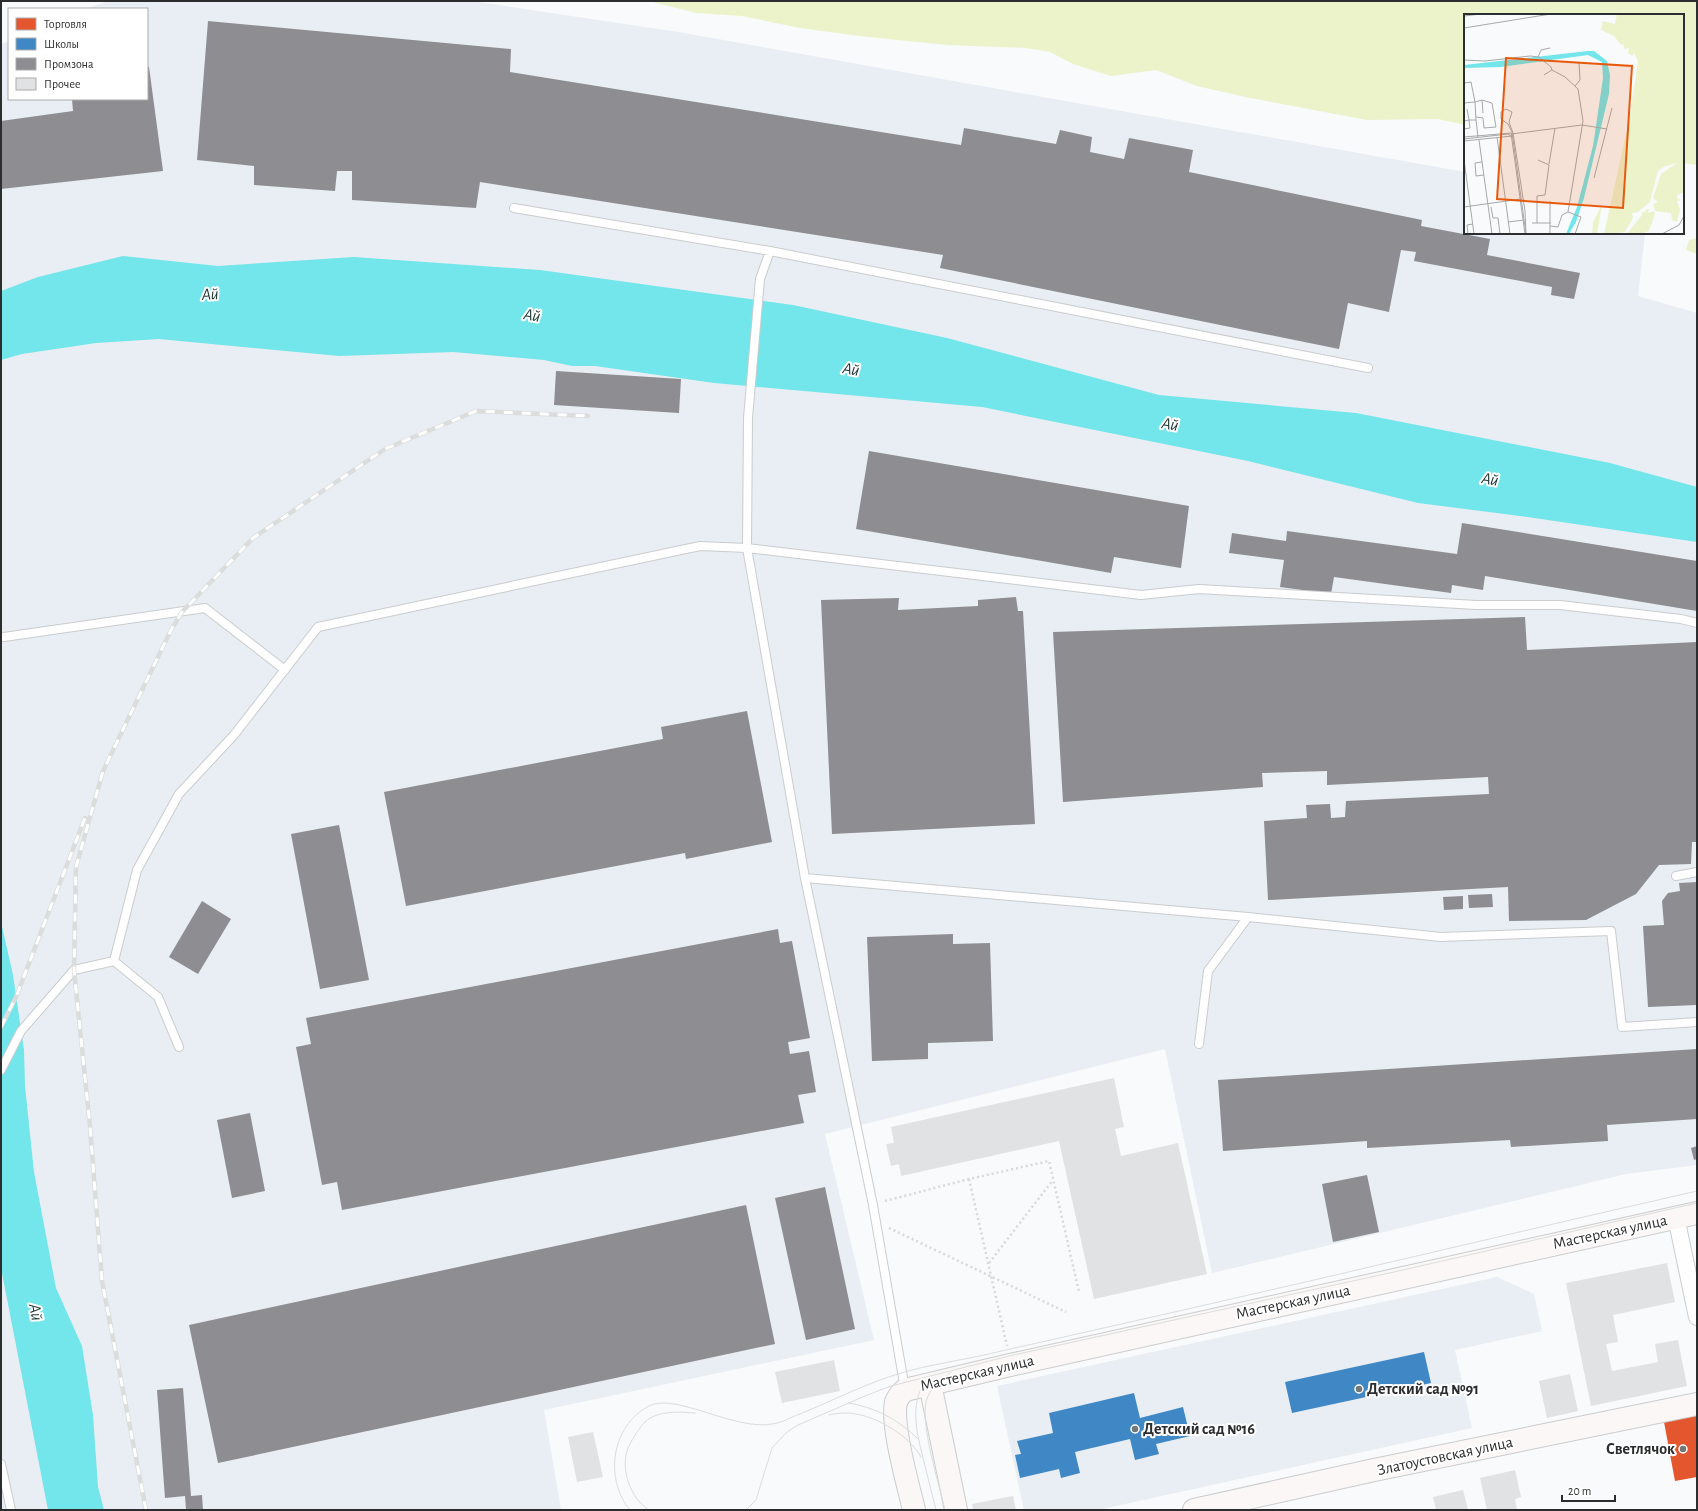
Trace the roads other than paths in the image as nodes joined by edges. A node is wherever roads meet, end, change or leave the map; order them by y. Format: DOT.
graph roads {
  1 [pos="514,208"];
  2 [pos="770,251"];
  3 [pos="1368,368"];
  4 [pos="746,548"];
  5 [pos="1697,622"];
  6 [pos="4,637"];
  7 [pos="285,670"];
  8 [pos="1697,872"];
  9 [pos="1676,876"];
  10 [pos="805,878"];
  11 [pos="1248,917"];
  12 [pos="114,961"];
  13 [pos="1697,1022"];
  14 [pos="1199,1044"];
  15 [pos="179,1047"];
  16 [pos="1,1070"];
  17 [pos="1687,1215"];
  18 [pos="1697,1317"];
  19 [pos="930,1384"];
  20 [pos="901,1396"];
  21 [pos="1697,1404"];
  22 [pos="1,1464"];
  23 [pos="11,1510"];
  24 [pos="914,1510"];
  25 [pos="956,1510"];
  26 [pos="1194,1510"];
  1 -- 2 [label="lane"];
  2 -- 3 [label="lane"];
  2 -- 4 [label="lane"];
  4 -- 5 [label="lane"];
  4 -- 7 [label="lane"];
  4 -- 10 [label="lane"];
  6 -- 7 [label="lane"];
  7 -- 12 [label="lane"];
  8 -- 9 [label="lane"];
  10 -- 11 [label="lane"];
  10 -- 20 [label="lane"];
  11 -- 13 [label="lane"];
  11 -- 14 [label="lane"];
  12 -- 15 [label="lane"];
  12 -- 16 [label="lane"];
  17 -- 18 [label="street"];
  17 -- 19 [label="main road, Мастерская улица"];
  19 -- 20 [label="main road, Мастерская улица"];
  19 -- 25 [label="main road"];
  20 -- 24 [label="main road"];
  21 -- 26 [label="main road, Златоустовская улица"];
  22 -- 23 [label="lane"];
}
